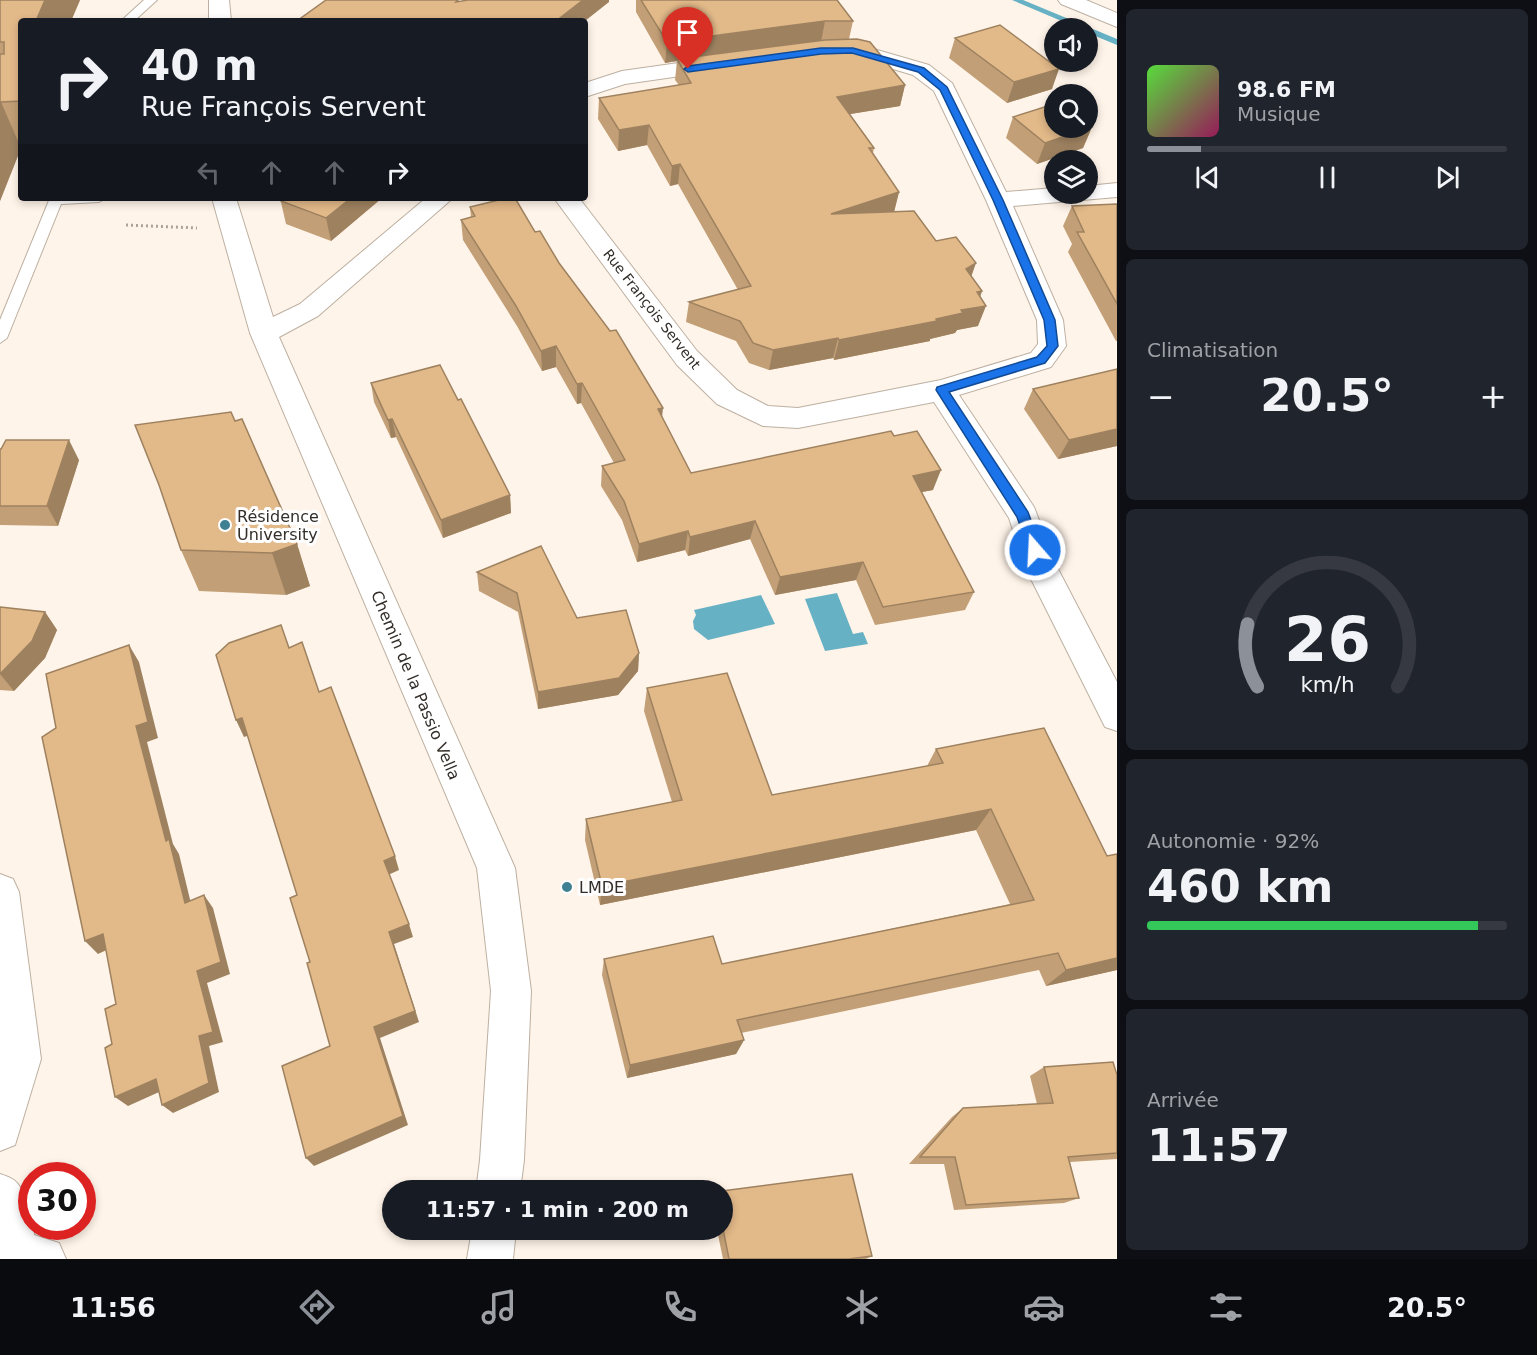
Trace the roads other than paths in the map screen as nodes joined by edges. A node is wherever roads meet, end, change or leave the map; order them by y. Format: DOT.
graph roads {
  1 [pos="151,0"];
  2 [pos="219,0"];
  3 [pos="1068,0"];
  4 [pos="1098,0"];
  5 [pos="1117,8"];
  6 [pos="130,18"];
  7 [pos="220,18"];
  8 [pos="1117,21"];
  9 [pos="809,52"];
  10 [pos="739,62"];
  11 [pos="588,89"];
  12 [pos="1117,190"];
  13 [pos="1098,192"];
  14 [pos="1044,197"];
  15 [pos="998,200"];
  16 [pos="56,201"];
  17 [pos="437,201"];
  18 [pos="568,201"];
  19 [pos="228,212"];
  20 [pos="0,298"];
  21 [pos="18,298"];
  22 [pos="264,333"];
  23 [pos="0,338"];
  24 [pos="941,390"];
  25 [pos="1117,716"];
  26 [pos="0,892"];
  27 [pos="0,1130"];
  28 [pos="499,1180"];
  29 [pos="0,1196"];
  30 [pos="493,1240"];
  31 [pos="16,1258"];
  32 [pos="490,1259"];
  1 -- 6 [label="lane"];
  2 -- 7 [label="street"];
  3 -- 8 [label="street"];
  4 -- 5 [label="street"];
  9 -- 15 [label="street, Rue François Servent"];
  10 -- 11 [label="street"];
  12 -- 13 [label="street"];
  14 -- 15 [label="street"];
  15 -- 24 [label="street, Rue François Servent"];
  16 -- 21 [label="lane"];
  17 -- 22 [label="street"];
  18 -- 24 [label="street, Rue François Servent"];
  19 -- 22 [label="street, Chemin de la Passio Vella"];
  20 -- 21 [label="lane"];
  21 -- 23 [label="lane"];
  22 -- 28 [label="street, Chemin de la Passio Vella"];
  24 -- 25 [label="street"];
  26 -- 27 [label="street"];
  29 -- 31 [label="street"];
  30 -- 32 [label="street"];
}
